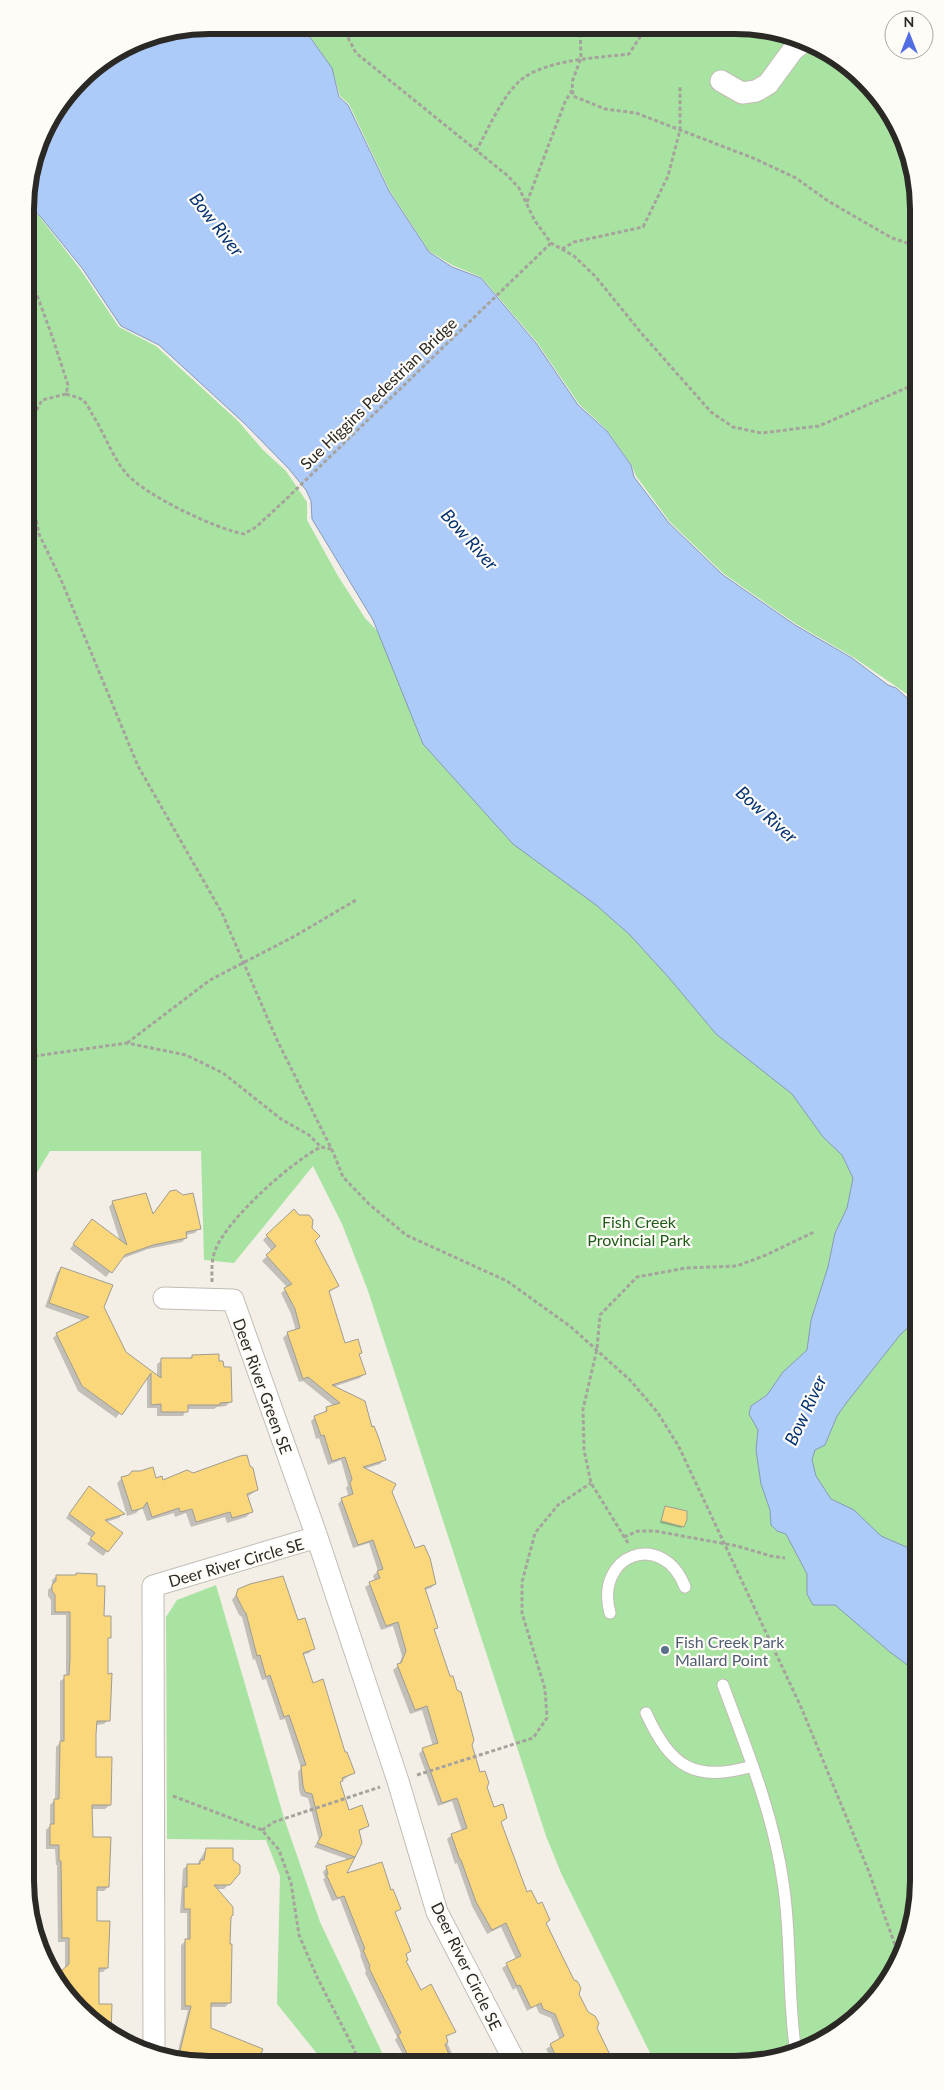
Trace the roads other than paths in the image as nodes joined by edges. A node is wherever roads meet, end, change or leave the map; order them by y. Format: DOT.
graph roads {
  1 [pos="799,46"];
  2 [pos="721,81"];
  3 [pos="164,1298"];
  4 [pos="317,1538"];
  5 [pos="685,1587"];
  6 [pos="610,1612"];
  7 [pos="723,1685"];
  8 [pos="646,1713"];
  9 [pos="753,1766"];
  10 [pos="795,2045"];
  11 [pos="154,2047"];
  12 [pos="512,2056"];
  1 -- 2 [label="street"];
  3 -- 4 [label="street, Deer River Green SE"];
  4 -- 11 [label="street, Deer River Circle SE"];
  4 -- 12 [label="street, Deer River Circle SE"];
  5 -- 6 [label="lane"];
  7 -- 9 [label="lane"];
  8 -- 9 [label="lane"];
  9 -- 10 [label="lane"];
}
